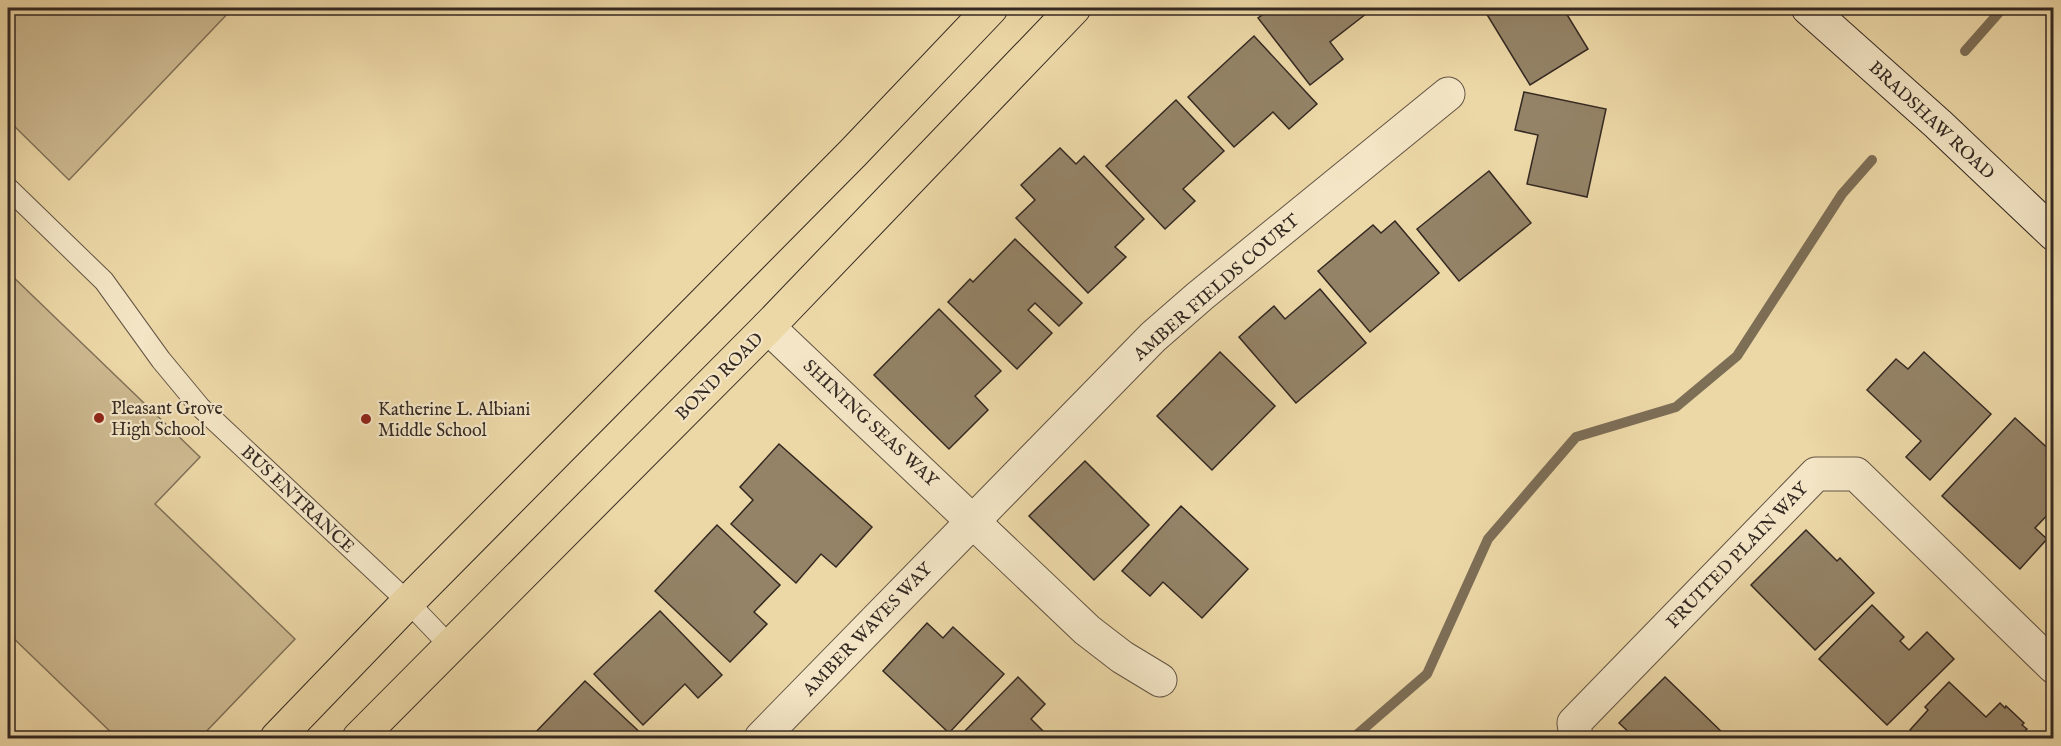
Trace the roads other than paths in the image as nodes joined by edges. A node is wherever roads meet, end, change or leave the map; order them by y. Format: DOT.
graph roads {
  1 [pos="991,8"];
  2 [pos="1074,8"];
  3 [pos="1808,8"];
  4 [pos="1448,94"];
  5 [pos="8,188"];
  6 [pos="2054,234"];
  7 [pos="768,327"];
  8 [pos="973,520"];
  9 [pos="408,603"];
  10 [pos="450,646"];
  11 [pos="2054,667"];
  12 [pos="1160,680"];
  13 [pos="277,738"];
  14 [pos="359,738"];
  15 [pos="761,738"];
  16 [pos="1576,738"];
  1 -- 9 [label="main road"];
  2 -- 7 [label="main road, BOND ROAD"];
  3 -- 6 [label="street, BRADSHAW ROAD"];
  4 -- 8 [label="street, AMBER FIELDS COURT"];
  5 -- 9 [label="lane, BUS ENTRANCE"];
  7 -- 8 [label="street, SHINING SEAS WAY"];
  7 -- 10 [label="main road, BOND ROAD"];
  8 -- 12 [label="street, SHINING SEAS WAY"];
  8 -- 15 [label="street, AMBER WAVES WAY"];
  9 -- 10 [label="lane, BUS ENTRANCE"];
  9 -- 13 [label="main road"];
  10 -- 14 [label="main road, BOND ROAD"];
  11 -- 16 [label="street, FRUITED PLAIN WAY"];
}
